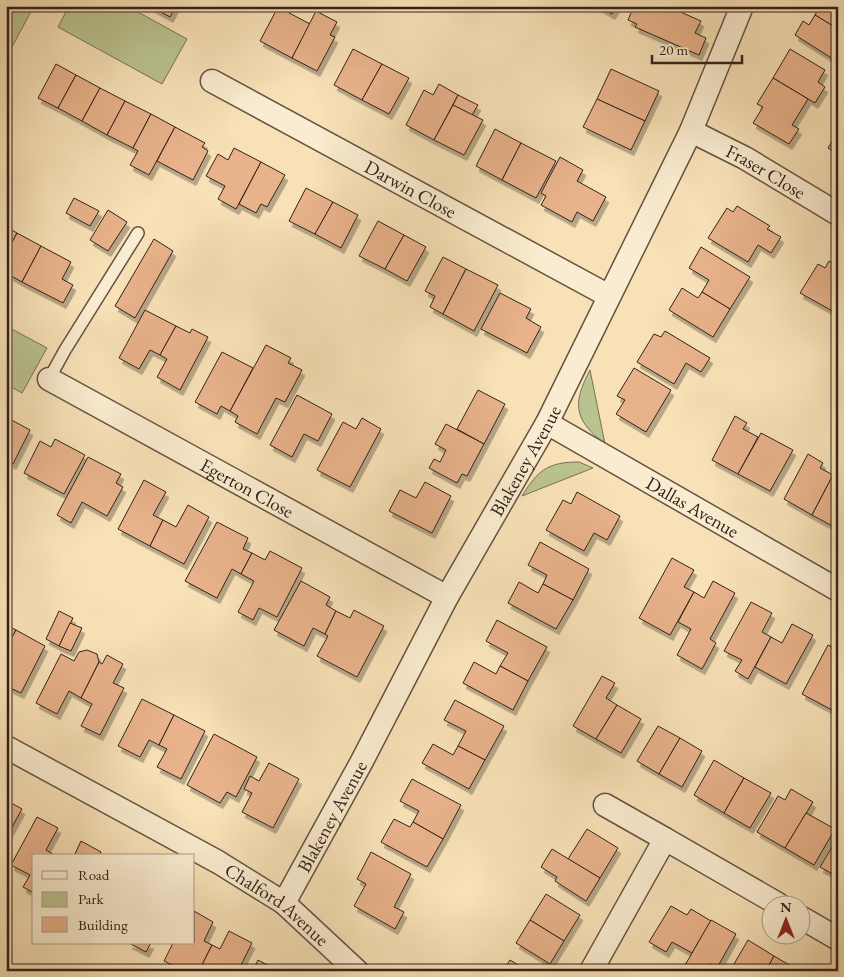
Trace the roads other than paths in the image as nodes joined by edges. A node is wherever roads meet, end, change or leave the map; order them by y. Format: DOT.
graph roads {
  1 [pos="742,6"];
  2 [pos="212,81"];
  3 [pos="691,131"];
  4 [pos="838,214"];
  5 [pos="138,233"];
  6 [pos="609,296"];
  7 [pos="49,380"];
  8 [pos="547,423"];
  9 [pos="838,590"];
  10 [pos="447,597"];
  11 [pos="6,747"];
  12 [pos="605,805"];
  13 [pos="665,839"];
  14 [pos="762,895"];
  15 [pos="284,903"];
  16 [pos="812,924"];
  17 [pos="838,939"];
  18 [pos="356,971"];
  19 [pos="591,971"];
  1 -- 3 [label="street, Blakeney Avenue"];
  2 -- 6 [label="street, Darwin Close"];
  3 -- 4 [label="street, Fraser Close"];
  3 -- 6 [label="street, Blakeney Avenue"];
  5 -- 7 [label="lane"];
  6 -- 8 [label="street, Blakeney Avenue"];
  7 -- 10 [label="street, Egerton Close"];
  8 -- 9 [label="street, Dallas Avenue"];
  8 -- 10 [label="street, Blakeney Avenue"];
  10 -- 15 [label="street, Blakeney Avenue"];
  11 -- 15 [label="street, Chalford Avenue"];
  12 -- 13 [label="street"];
  13 -- 14 [label="street"];
  13 -- 19 [label="street"];
  15 -- 18 [label="street, Chalford Avenue"];
  16 -- 17 [label="street"];
}
